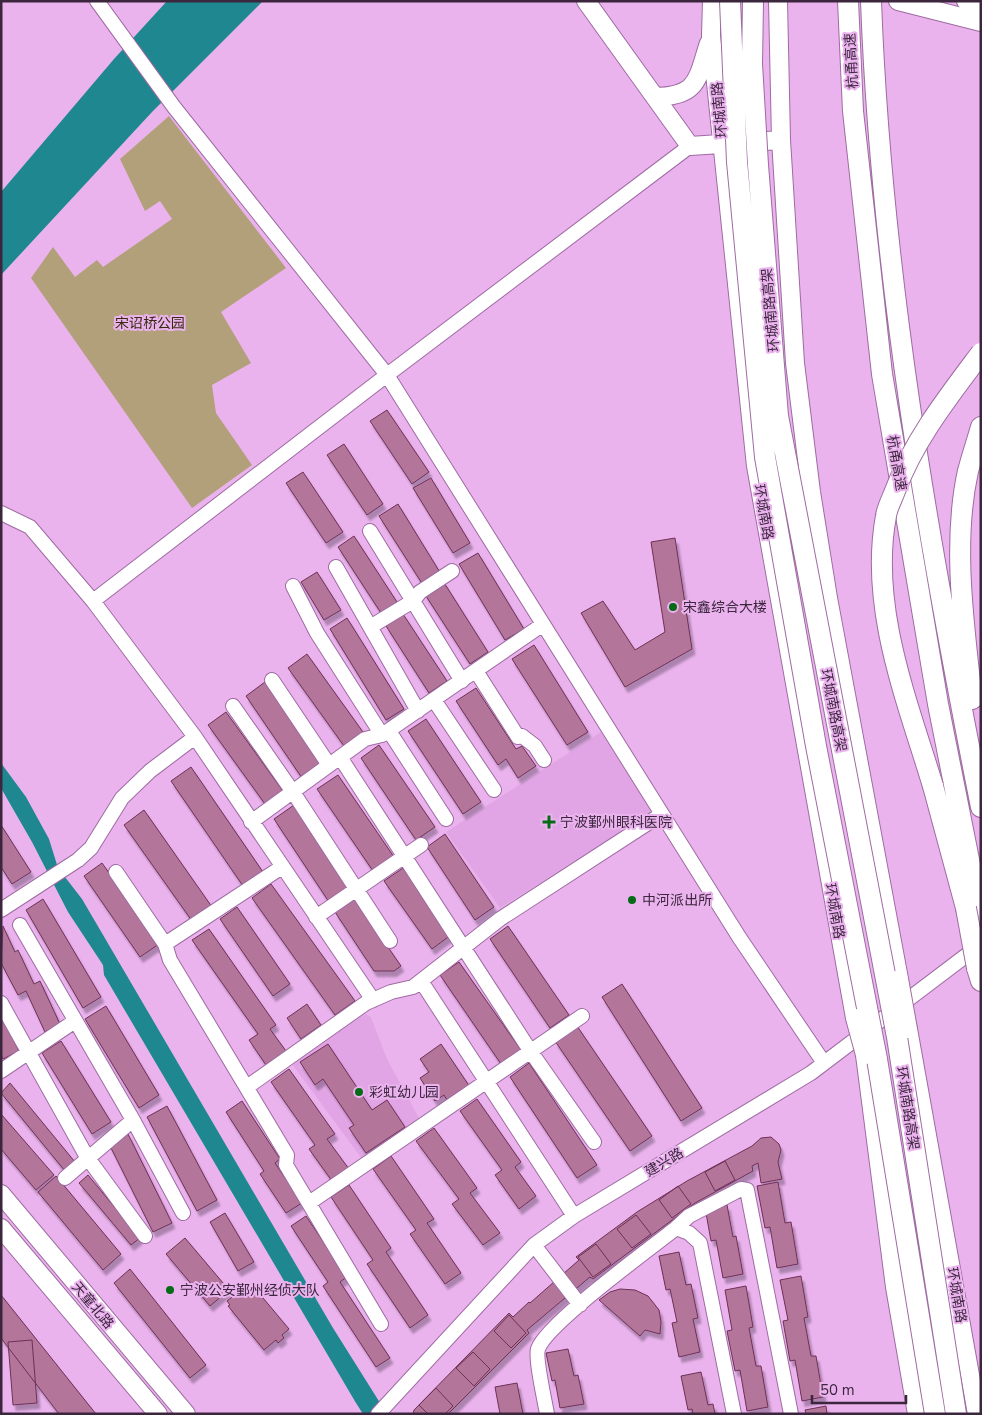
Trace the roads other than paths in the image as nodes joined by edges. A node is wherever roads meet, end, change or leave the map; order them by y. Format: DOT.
graph roads {
  1 [pos="97,1"];
  2 [pos="586,1"];
  3 [pos="712,1"];
  4 [pos="730,1"];
  5 [pos="753,1"];
  6 [pos="778,1"];
  7 [pos="848,1"];
  8 [pos="871,1"];
  9 [pos="898,1"];
  10 [pos="966,1"];
  11 [pos="981,5"];
  12 [pos="981,22"];
  13 [pos="712,35"];
  14 [pos="655,97"];
  15 [pos="781,140"];
  16 [pos="722,143"];
  17 [pos="690,146"];
  18 [pos="981,353"];
  19 [pos="386,375"];
  20 [pos="981,426"];
  21 [pos="1,513"];
  22 [pos="370,531"];
  23 [pos="336,567"];
  24 [pos="452,571"];
  25 [pos="293,586"];
  26 [pos="412,600"];
  27 [pos="93,601"];
  28 [pos="542,625"];
  29 [pos="370,627"];
  30 [pos="476,671"];
  31 [pos="272,680"];
  32 [pos="462,681"];
  33 [pos="434,700"];
  34 [pos="233,706"];
  35 [pos="418,710"];
  36 [pos="386,733"];
  37 [pos="195,737"];
  38 [pos="544,760"];
  39 [pos="335,761"];
  40 [pos="981,786"];
  41 [pos="494,790"];
  42 [pos="293,792"];
  43 [pos="981,807"];
  44 [pos="662,814"];
  45 [pos="446,819"];
  46 [pos="251,822"];
  47 [pos="421,845"];
  48 [pos="404,856"];
  49 [pos="282,867"];
  50 [pos="116,872"];
  51 [pos="357,889"];
  52 [pos="974,909"];
  53 [pos="1,910"];
  54 [pos="316,917"];
  55 [pos="20,924"];
  56 [pos="390,941"];
  57 [pos="165,944"];
  58 [pos="981,945"];
  59 [pos="464,948"];
  60 [pos="979,975"];
  61 [pos="421,981"];
  62 [pos="373,1000"];
  63 [pos="1,1003"];
  64 [pos="582,1016"];
  65 [pos="76,1021"];
  66 [pos="531,1052"];
  67 [pos="28,1053"];
  68 [pos="824,1063"];
  69 [pos="1,1071"];
  70 [pos="487,1082"];
  71 [pos="247,1087"];
  72 [pos="133,1120"];
  73 [pos="594,1142"];
  74 [pos="87,1157"];
  75 [pos="65,1178"];
  76 [pos="1,1194"];
  77 [pos="309,1203"];
  78 [pos="183,1213"];
  79 [pos="574,1216"];
  80 [pos="1,1228"];
  81 [pos="676,1228"];
  82 [pos="145,1236"];
  83 [pos="534,1245"];
  84 [pos="580,1305"];
  85 [pos="381,1324"];
  86 [pos="158,1414"];
  87 [pos="186,1414"];
  88 [pos="378,1414"];
  89 [pos="547,1414"];
  90 [pos="734,1414"];
  91 [pos="791,1414"];
  92 [pos="917,1414"];
  93 [pos="935,1414"];
  94 [pos="956,1414"];
  95 [pos="978,1414"];
  1 -- 19 [label="street"];
  2 -- 14 [label="main road"];
  3 -- 13 [label="main road, 环城南路"];
  4 -- 93 [label="highway, 环城南路高架, bridge"];
  5 -- 94 [label="highway, 环城南路高架, bridge"];
  6 -- 15 [label="main road"];
  7 -- 52 [label="highway, 杭甬高速"];
  8 -- 43 [label="highway, 杭甬高速"];
  9 -- 12 [label="main road"];
  10 -- 11 [label="main road"];
  13 -- 14 [label="main road"];
  13 -- 16 [label="main road, 环城南路"];
  14 -- 17 [label="main road"];
  15 -- 16 [label="main road"];
  15 -- 95 [label="main road, 环城南路, bridge"];
  16 -- 17 [label="main road"];
  16 -- 92 [label="main road, 环城南路, bridge"];
  17 -- 19 [label="street"];
  18 -- 52 [label="highway, bridge"];
  19 -- 27 [label="street"];
  19 -- 28 [label="street"];
  20 -- 40 [label="highway"];
  21 -- 27 [label="street"];
  22 -- 26 [label="street"];
  23 -- 29 [label="street"];
  24 -- 26 [label="street"];
  25 -- 36 [label="street"];
  26 -- 29 [label="street"];
  26 -- 32 [label="street"];
  27 -- 37 [label="street"];
  28 -- 30 [label="street"];
  28 -- 44 [label="street"];
  29 -- 35 [label="street"];
  30 -- 32 [label="street"];
  30 -- 38 [label="street"];
  31 -- 39 [label="street"];
  32 -- 33 [label="street"];
  33 -- 35 [label="street"];
  33 -- 41 [label="street"];
  34 -- 42 [label="street"];
  35 -- 36 [label="street"];
  36 -- 39 [label="street"];
  36 -- 45 [label="street"];
  37 -- 46 [label="street"];
  37 -- 53 [label="street"];
  39 -- 42 [label="street"];
  39 -- 48 [label="street"];
  42 -- 46 [label="street"];
  42 -- 51 [label="street"];
  44 -- 59 [label="street"];
  44 -- 68 [label="street"];
  46 -- 49 [label="street"];
  47 -- 48 [label="street"];
  48 -- 51 [label="street"];
  48 -- 59 [label="street"];
  49 -- 54 [label="street"];
  49 -- 57 [label="street"];
  50 -- 57 [label="street"];
  51 -- 54 [label="street"];
  51 -- 56 [label="street"];
  52 -- 60 [label="highway, bridge"];
  54 -- 62 [label="street"];
  55 -- 65 [label="street"];
  57 -- 71 [label="street"];
  58 -- 68 [label="street, 建兴路"];
  59 -- 61 [label="street"];
  59 -- 66 [label="street"];
  61 -- 62 [label="street"];
  61 -- 70 [label="street"];
  62 -- 71 [label="street"];
  63 -- 67 [label="street"];
  64 -- 66 [label="street"];
  65 -- 67 [label="street"];
  65 -- 72 [label="street"];
  66 -- 70 [label="street"];
  66 -- 73 [label="street"];
  67 -- 69 [label="street"];
  67 -- 74 [label="street"];
  68 -- 79 [label="street, 建兴路"];
  70 -- 77 [label="street"];
  70 -- 79 [label="street"];
  71 -- 77 [label="street"];
  72 -- 74 [label="street"];
  72 -- 78 [label="street"];
  74 -- 75 [label="street"];
  74 -- 82 [label="street"];
  76 -- 87 [label="main road, 天童北路"];
  77 -- 85 [label="street"];
  79 -- 83 [label="street, 建兴路"];
  80 -- 86 [label="main road, 天童北路"];
  81 -- 84 [label="street"];
  81 -- 90 [label="street"];
  81 -- 91 [label="street"];
  83 -- 84 [label="street"];
  83 -- 88 [label="street, 建兴路"];
  84 -- 89 [label="street"];
}
